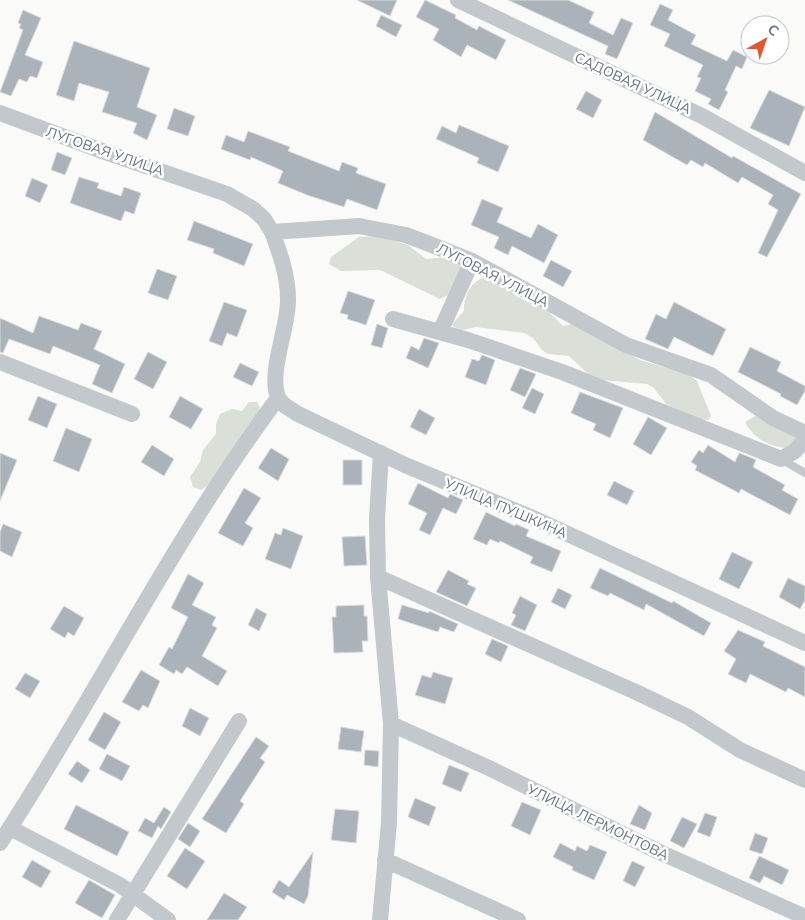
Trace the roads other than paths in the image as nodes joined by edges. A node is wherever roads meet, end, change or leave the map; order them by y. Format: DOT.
graph roads {
  1 [pos="458,0"];
  2 [pos="0,113"];
  3 [pos="805,173"];
  4 [pos="272,232"];
  5 [pos="472,261"];
  6 [pos="392,319"];
  7 [pos="440,332"];
  8 [pos="0,362"];
  9 [pos="278,398"];
  10 [pos="132,414"];
  11 [pos="805,433"];
  12 [pos="805,439"];
  13 [pos="381,453"];
  14 [pos="781,460"];
  15 [pos="805,473"];
  16 [pos="378,577"];
  17 [pos="805,643"];
  18 [pos="238,721"];
  19 [pos="391,724"];
  20 [pos="805,780"];
  21 [pos="10,828"];
  22 [pos="0,843"];
  23 [pos="385,860"];
  24 [pos="134,894"];
  25 [pos="805,917"];
  26 [pos="117,920"];
  27 [pos="168,920"];
  28 [pos="380,920"];
  29 [pos="518,920"];
  1 -- 3 [label="street, САДОВАЯ УЛИЦА"];
  2 -- 4 [label="street, ЛУГОВАЯ УЛИЦА"];
  4 -- 5 [label="street, ЛУГОВАЯ УЛИЦА"];
  4 -- 9 [label="street"];
  5 -- 7 [label="street"];
  5 -- 11 [label="street, ЛУГОВАЯ УЛИЦА"];
  6 -- 7 [label="street"];
  7 -- 14 [label="street"];
  8 -- 10 [label="street"];
  9 -- 13 [label="street, УЛИЦА ПУШКИНА"];
  9 -- 21 [label="street"];
  12 -- 14 [label="street"];
  13 -- 16 [label="street"];
  13 -- 17 [label="street, УЛИЦА ПУШКИНА"];
  14 -- 15 [label="lane"];
  16 -- 19 [label="street"];
  16 -- 20 [label="street"];
  18 -- 24 [label="street"];
  19 -- 23 [label="street"];
  19 -- 25 [label="street, УЛИЦА ЛЕРМОНТОВА"];
  21 -- 22 [label="street"];
  21 -- 24 [label="street"];
  23 -- 28 [label="street"];
  23 -- 29 [label="street"];
  24 -- 26 [label="street"];
  24 -- 27 [label="street"];
}
